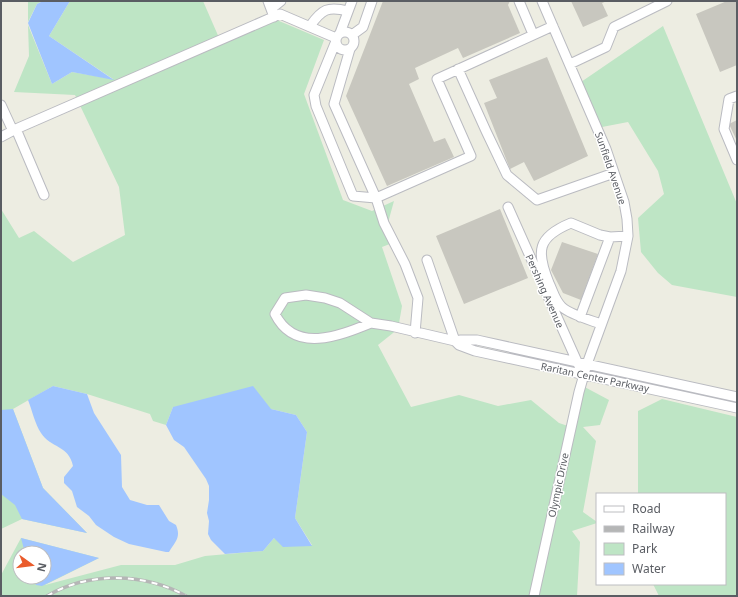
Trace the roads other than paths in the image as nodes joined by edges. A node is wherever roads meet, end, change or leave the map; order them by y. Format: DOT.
graph roads {
  1 [pos="281,1"];
  2 [pos="352,1"];
  3 [pos="372,1"];
  4 [pos="519,1"];
  5 [pos="542,1"];
  6 [pos="667,1"];
  7 [pos="271,9"];
  8 [pos="348,11"];
  9 [pos="310,26"];
  10 [pos="553,26"];
  11 [pos="533,34"];
  12 [pos="352,35"];
  13 [pos="338,38"];
  14 [pos="350,49"];
  15 [pos="570,64"];
  16 [pos="458,69"];
  17 [pos="737,96"];
  18 [pos="1,105"];
  19 [pos="14,130"];
  20 [pos="1,138"];
  21 [pos="737,160"];
  22 [pos="614,173"];
  23 [pos="44,195"];
  24 [pos="376,198"];
  25 [pos="508,207"];
  26 [pos="628,236"];
  27 [pos="610,237"];
  28 [pos="427,260"];
  29 [pos="580,316"];
  30 [pos="371,323"];
  31 [pos="601,324"];
  32 [pos="415,332"];
  33 [pos="455,341"];
  34 [pos="576,362"];
  35 [pos="587,364"];
  36 [pos="583,375"];
  37 [pos="737,397"];
  38 [pos="737,408"];
  39 [pos="534,596"];
  1 -- 7 [label="street"];
  2 -- 8 [label="street"];
  3 -- 12 [label="street"];
  4 -- 11 [label="street"];
  5 -- 10 [label="street, Sunfield Avenue"];
  6 -- 15 [label="street"];
  7 -- 9 [label="street"];
  7 -- 19 [label="street"];
  8 -- 9 [label="street"];
  8 -- 13 [label="street"];
  9 -- 13 [label="street"];
  10 -- 11 [label="street"];
  10 -- 15 [label="street, Sunfield Avenue"];
  11 -- 16 [label="street"];
  12 -- 13 [label="street"];
  12 -- 14 [label="street"];
  13 -- 14 [label="street"];
  13 -- 24 [label="street"];
  14 -- 24 [label="street"];
  15 -- 22 [label="street, Sunfield Avenue"];
  16 -- 22 [label="street"];
  16 -- 24 [label="street"];
  17 -- 21 [label="street"];
  18 -- 19 [label="street"];
  19 -- 20 [label="street"];
  19 -- 23 [label="street"];
  22 -- 26 [label="street, Sunfield Avenue"];
  24 -- 32 [label="street"];
  25 -- 34 [label="street, Pershing Avenue"];
  26 -- 27 [label="street"];
  26 -- 31 [label="street, Sunfield Avenue"];
  27 -- 29 [label="street"];
  27 -- 29 [label="street"];
  28 -- 33 [label="street"];
  29 -- 31 [label="street"];
  30 -- 30 [label="street"];
  30 -- 32 [label="street, Raritan Center Parkway"];
  31 -- 35 [label="street, Sunfield Avenue"];
  32 -- 33 [label="street, Raritan Center Parkway"];
  33 -- 34 [label="street, Raritan Center Parkway"];
  33 -- 36 [label="street, Raritan Center Parkway"];
  34 -- 35 [label="street, Raritan Center Parkway"];
  34 -- 36 [label="street, Pershing Avenue"];
  35 -- 36 [label="street, Olympic Drive"];
  35 -- 37 [label="street, Raritan Center Parkway"];
  36 -- 38 [label="street, Raritan Center Parkway"];
  36 -- 39 [label="street, Olympic Drive"];
}
